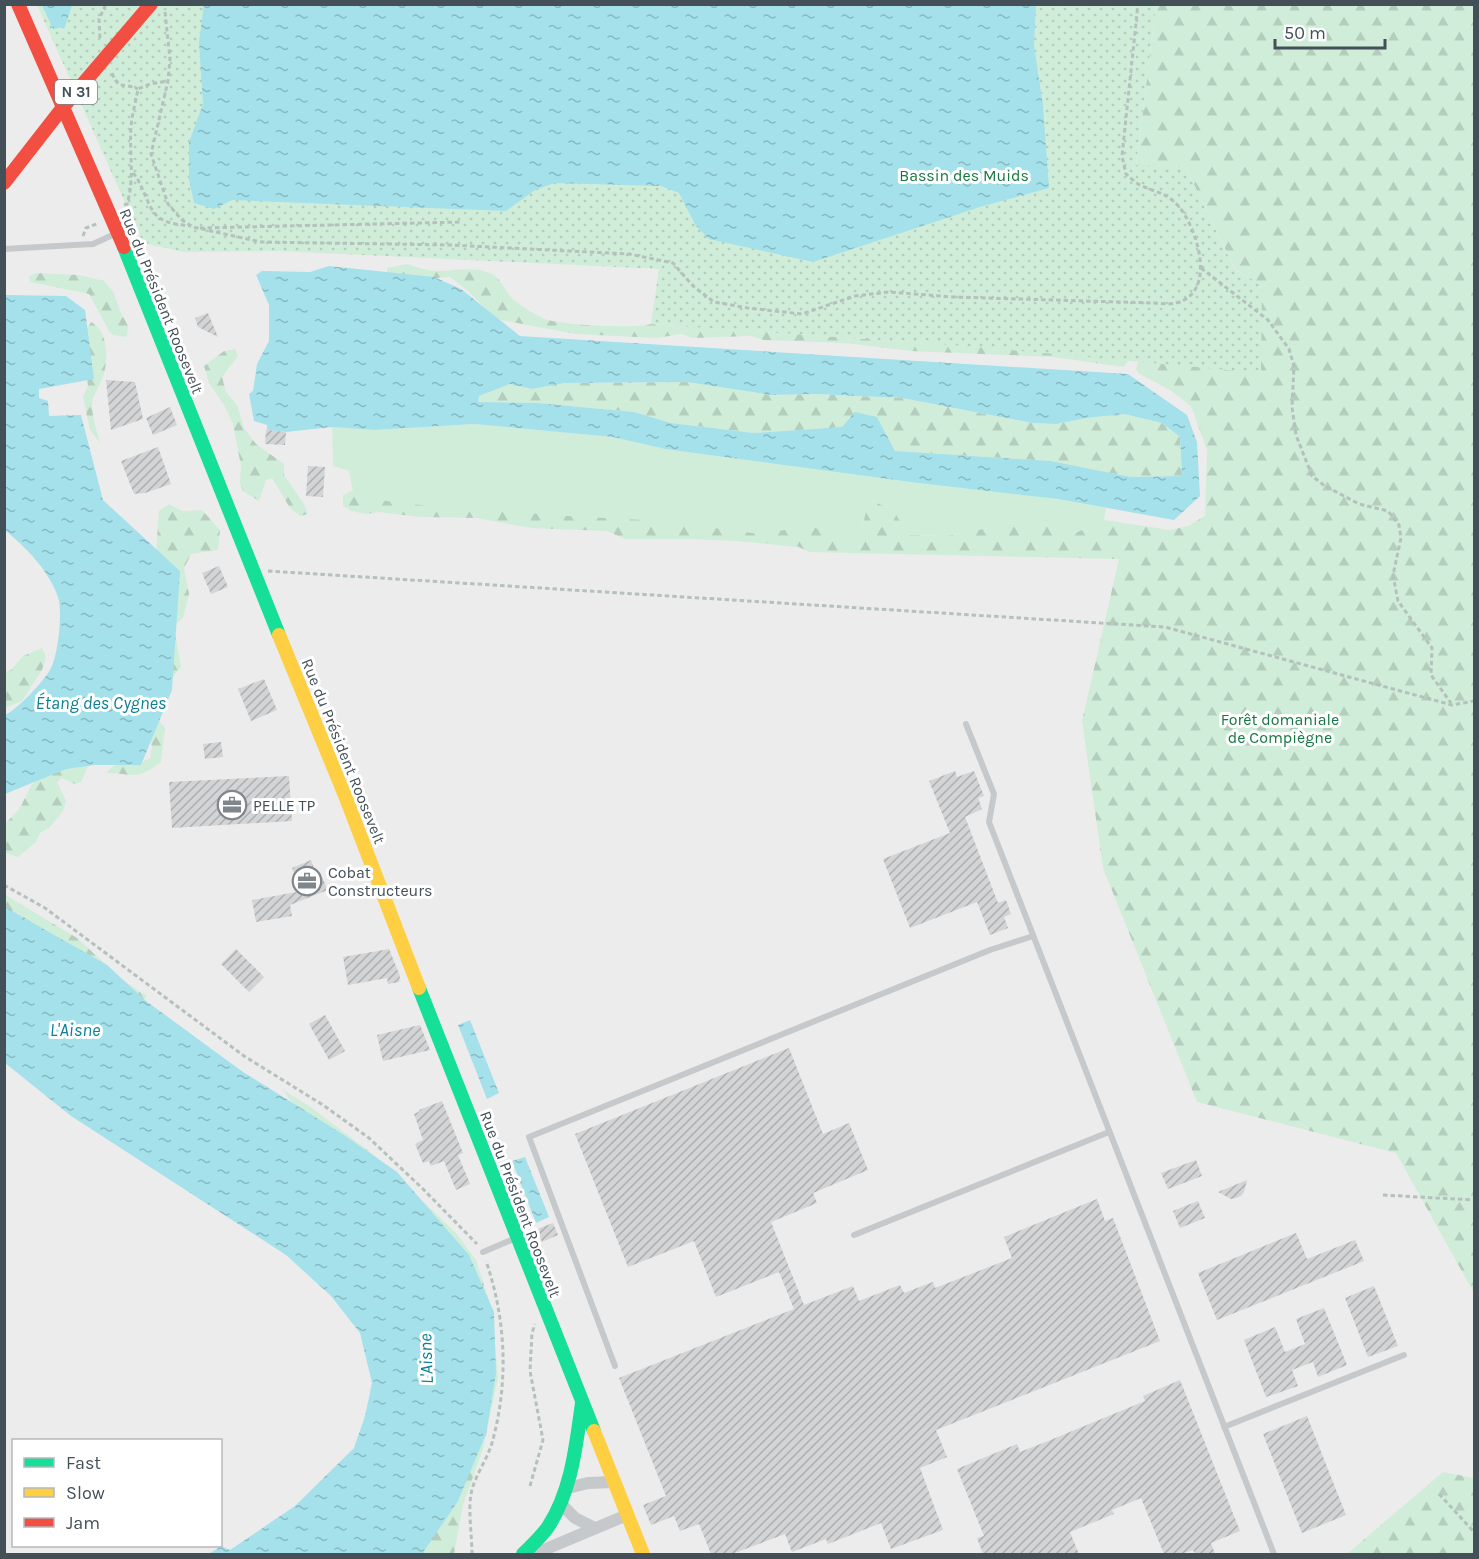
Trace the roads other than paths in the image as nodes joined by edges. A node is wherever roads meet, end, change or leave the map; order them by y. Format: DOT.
graph roads {
  1 [pos="18,4"];
  2 [pos="151,4"];
  3 [pos="4,183"];
  4 [pos="117,233"];
  5 [pos="4,249"];
  6 [pos="966,724"];
  7 [pos="1033,936"];
  8 [pos="1109,1132"];
  9 [pos="854,1235"];
  10 [pos="516,1237"];
  11 [pos="483,1252"];
  12 [pos="1404,1355"];
  13 [pos="615,1366"];
  14 [pos="582,1402"];
  15 [pos="1224,1427"];
  16 [pos="614,1482"];
  17 [pos="568,1488"];
  18 [pos="561,1504"];
  19 [pos="627,1515"];
  20 [pos="595,1528"];
  21 [pos="523,1554"];
  22 [pos="534,1554"];
  23 [pos="643,1554"];
  24 [pos="1274,1554"];
  1 -- 4 [label="street, Rue du Président Roosevelt"];
  2 -- 3 [label="street, N 31, bridge"];
  4 -- 5 [label="lane"];
  4 -- 10 [label="street, Rue du Président Roosevelt"];
  6 -- 7 [label="lane"];
  7 -- 8 [label="lane"];
  7 -- 13 [label="lane"];
  8 -- 9 [label="lane"];
  8 -- 15 [label="lane"];
  10 -- 11 [label="lane"];
  10 -- 14 [label="street, Rue du Président Roosevelt"];
  12 -- 15 [label="lane"];
  14 -- 16 [label="street, Rue du Président Roosevelt"];
  14 -- 17 [label="street"];
  15 -- 24 [label="lane"];
  16 -- 17 [label="street"];
  16 -- 19 [label="street, Rue du Président Roosevelt"];
  17 -- 18 [label="street"];
  18 -- 20 [label="street"];
  18 -- 21 [label="street"];
  19 -- 20 [label="street"];
  19 -- 23 [label="street, Rue du Président Roosevelt"];
  20 -- 22 [label="street"];
}
